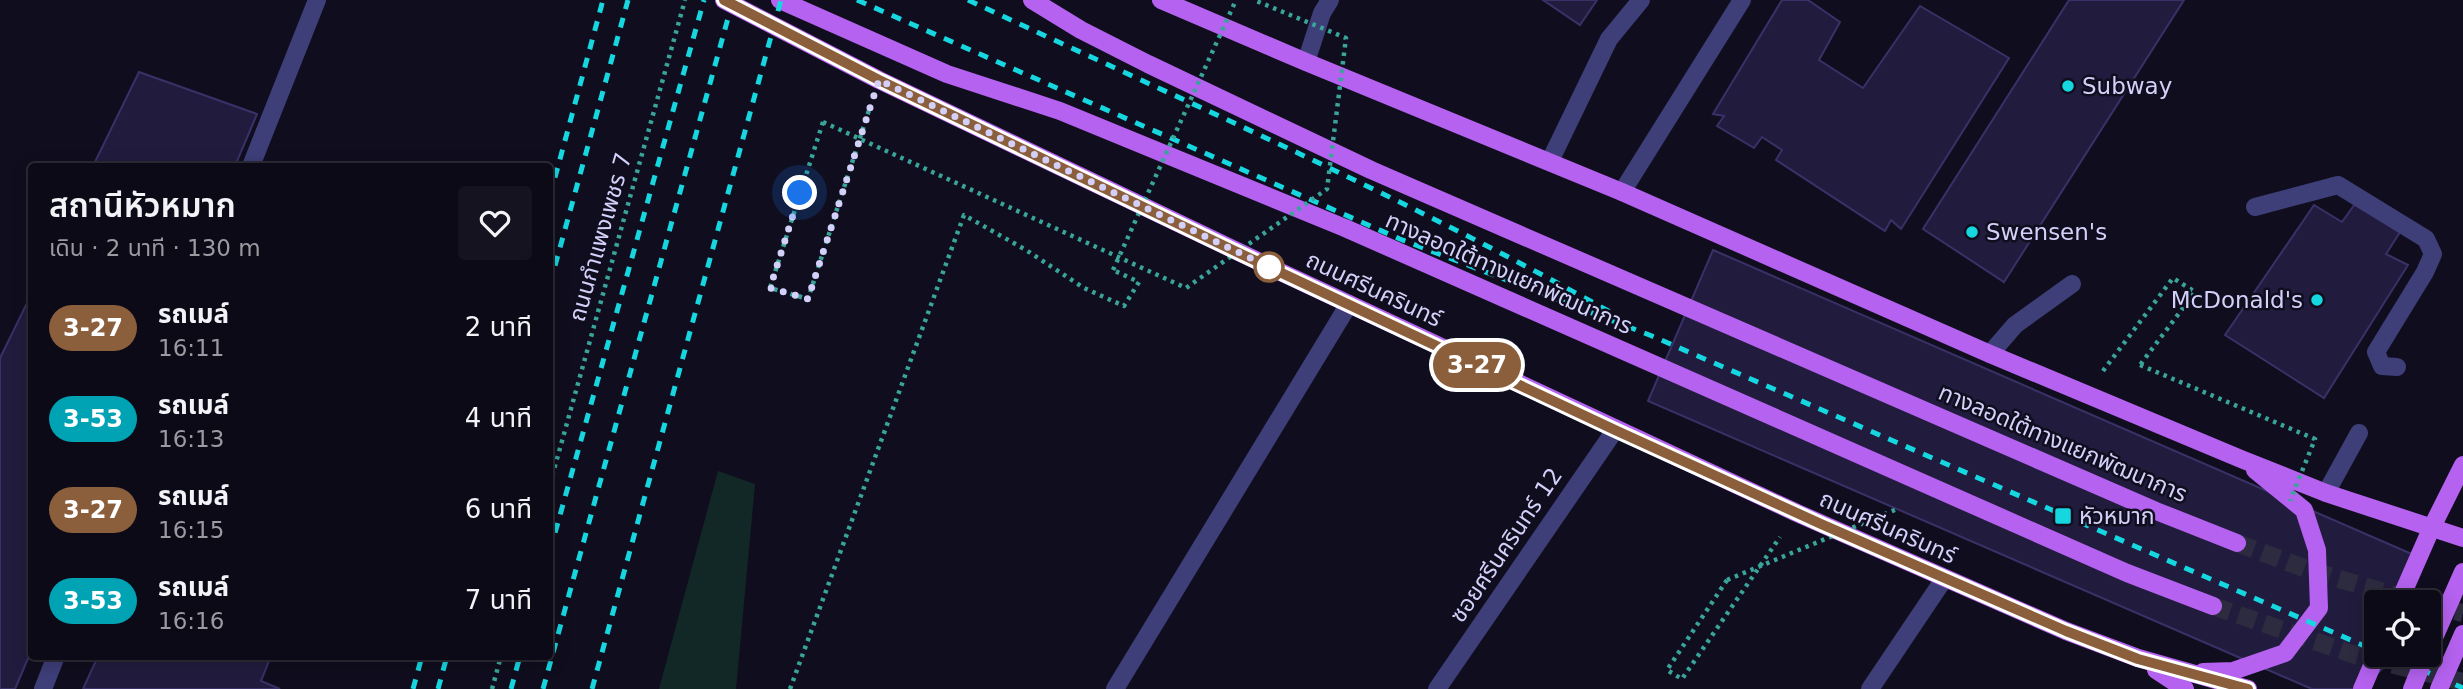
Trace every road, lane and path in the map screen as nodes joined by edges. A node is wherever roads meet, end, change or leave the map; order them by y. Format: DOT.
graph roads {
  1 [pos="317,0"];
  2 [pos="685,0"];
  3 [pos="724,0"];
  4 [pos="780,0"];
  5 [pos="1032,0"];
  6 [pos="1161,0"];
  7 [pos="1236,0"];
  8 [pos="1254,0"];
  9 [pos="1330,0"];
  10 [pos="1641,0"];
  11 [pos="1742,0"];
  12 [pos="1306,62"];
  13 [pos="879,80"];
  14 [pos="1550,161"];
  15 [pos="252,163"];
  16 [pos="1622,192"];
  17 [pos="2255,207"];
  18 [pos="1119,257"];
  19 [pos="2072,284"];
  20 [pos="1349,304"];
  21 [pos="1990,354"];
  22 [pos="2397,367"];
  23 [pos="2086,395"];
  24 [pos="1615,430"];
  25 [pos="2359,433"];
  26 [pos="2241,460"];
  27 [pos="2463,465"];
  28 [pos="553,473"];
  29 [pos="2326,493"];
  30 [pos="2290,501"];
  31 [pos="1897,509"];
  32 [pos="1797,513"];
  33 [pos="2431,528"];
  34 [pos="2463,538"];
  35 [pos="2237,543"];
  36 [pos="2463,572"];
  37 [pos="1944,579"];
  38 [pos="2404,590"];
  39 [pos="2213,606"];
  40 [pos="2441,622"];
  41 [pos="2463,634"];
  42 [pos="54,660"];
  43 [pos="501,660"];
  44 [pos="2371,667"];
  45 [pos="2421,667"];
  46 [pos="2185,681"];
  47 [pos="43,689"];
  48 [pos="492,689"];
  49 [pos="790,689"];
  50 [pos="1115,689"];
  51 [pos="1437,689"];
  52 [pos="1870,689"];
  53 [pos="2248,689"];
  54 [pos="2362,689"];
  55 [pos="2412,689"];
  56 [pos="2440,689"];
  1 -- 15 [label="street"];
  2 -- 28 [label="path, ถนนกำแพงเพชร 7"];
  3 -- 13 [label="main road, ถนนศรีนครินทร์"];
  4 -- 39 [label="main road, ทางลอดใต้ทางแยกพัฒนาการ"];
  5 -- 35 [label="main road, ทางลอดใต้ทางแยกพัฒนาการ"];
  6 -- 12 [label="main road"];
  7 -- 18 [label="path, bridge"];
  8 -- 18 [label="path, bridge"];
  9 -- 12 [label="street"];
  10 -- 14 [label="street"];
  11 -- 16 [label="street"];
  12 -- 14 [label="main road"];
  13 -- 18 [label="path, bridge"];
  13 -- 20 [label="main road, ถนนศรีนครินทร์"];
  14 -- 16 [label="main road"];
  16 -- 21 [label="main road"];
  17 -- 22 [label="street"];
  18 -- 49 [label="path, bridge"];
  19 -- 21 [label="street"];
  20 -- 24 [label="main road, ถนนศรีนครินทร์"];
  20 -- 50 [label="street"];
  21 -- 23 [label="main road"];
  23 -- 26 [label="main road"];
  23 -- 30 [label="path, bridge"];
  24 -- 32 [label="main road, ถนนศรีนครินทร์"];
  24 -- 51 [label="street, ซอยศรีนครินทร์ 12"];
  25 -- 29 [label="street"];
  26 -- 29 [label="main road"];
  26 -- 46 [label="main road"];
  27 -- 33 [label="main road"];
  29 -- 33 [label="main road"];
  31 -- 32 [label="path, bridge"];
  32 -- 37 [label="main road, ถนนศรีนครินทร์"];
  33 -- 34 [label="main road"];
  33 -- 38 [label="main road"];
  36 -- 40 [label="main road, bridge"];
  37 -- 46 [label="main road, ถนนศรีนครินทร์"];
  37 -- 52 [label="street"];
  41 -- 56 [label="main road, bridge"];
  42 -- 47 [label="street"];
  43 -- 48 [label="path"];
  44 -- 54 [label="main road"];
  45 -- 55 [label="main road, bridge"];
  46 -- 53 [label="main road"];
}
